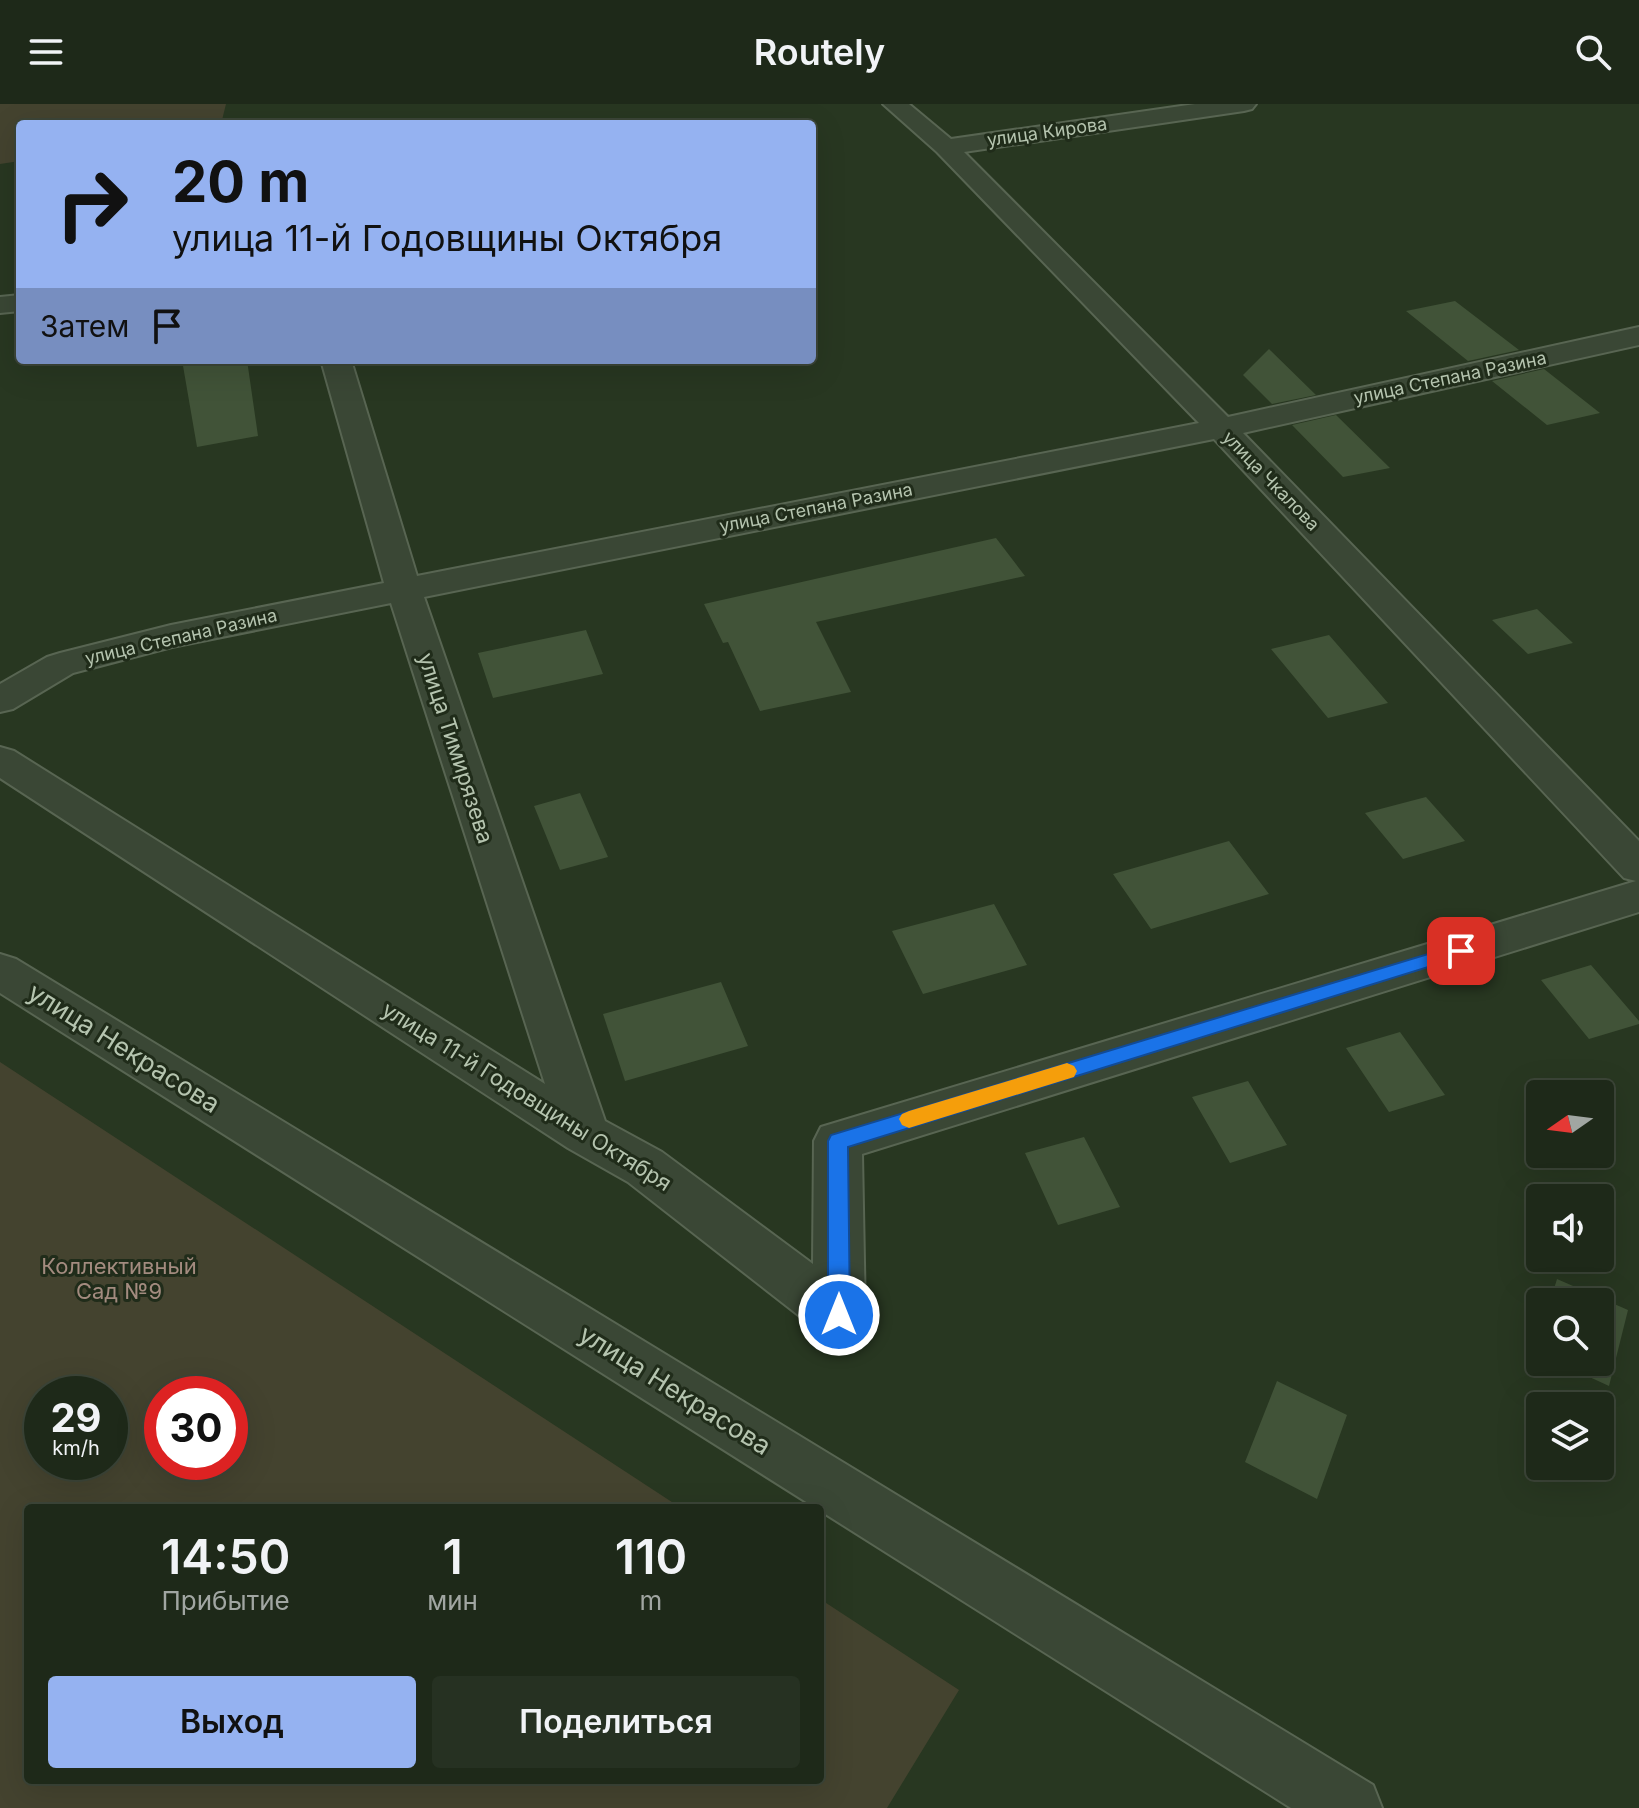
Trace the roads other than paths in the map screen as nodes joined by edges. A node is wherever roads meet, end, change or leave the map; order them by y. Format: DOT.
graph roads {
  1 [pos="895,104"];
  2 [pos="1244,104"];
  3 [pos="946,147"];
  4 [pos="1639,336"];
  5 [pos="337,364"];
  6 [pos="1221,428"];
  7 [pos="404,590"];
  8 [pos="0,700"];
  9 [pos="0,760"];
  10 [pos="1639,867"];
  11 [pos="1639,896"];
  12 [pos="0,971"];
  13 [pos="585,1134"];
  14 [pos="1350,1808"];
  1 -- 3 [label="street, улица Чкалова"];
  2 -- 3 [label="street, улица Кирова"];
  3 -- 6 [label="street, улица Чкалова"];
  4 -- 6 [label="street, улица Степана Разина"];
  5 -- 7 [label="street, улица Тимирязева"];
  6 -- 7 [label="street, улица Степана Разина"];
  6 -- 10 [label="street, улица Чкалова"];
  7 -- 8 [label="street, улица Степана Разина"];
  7 -- 13 [label="street, улица Тимирязева"];
  9 -- 13 [label="street, улица 11-й Годовщины Октября"];
  11 -- 13 [label="street, улица 11-й Годовщины Октября"];
  12 -- 14 [label="street, улица Некрасова"];
}
